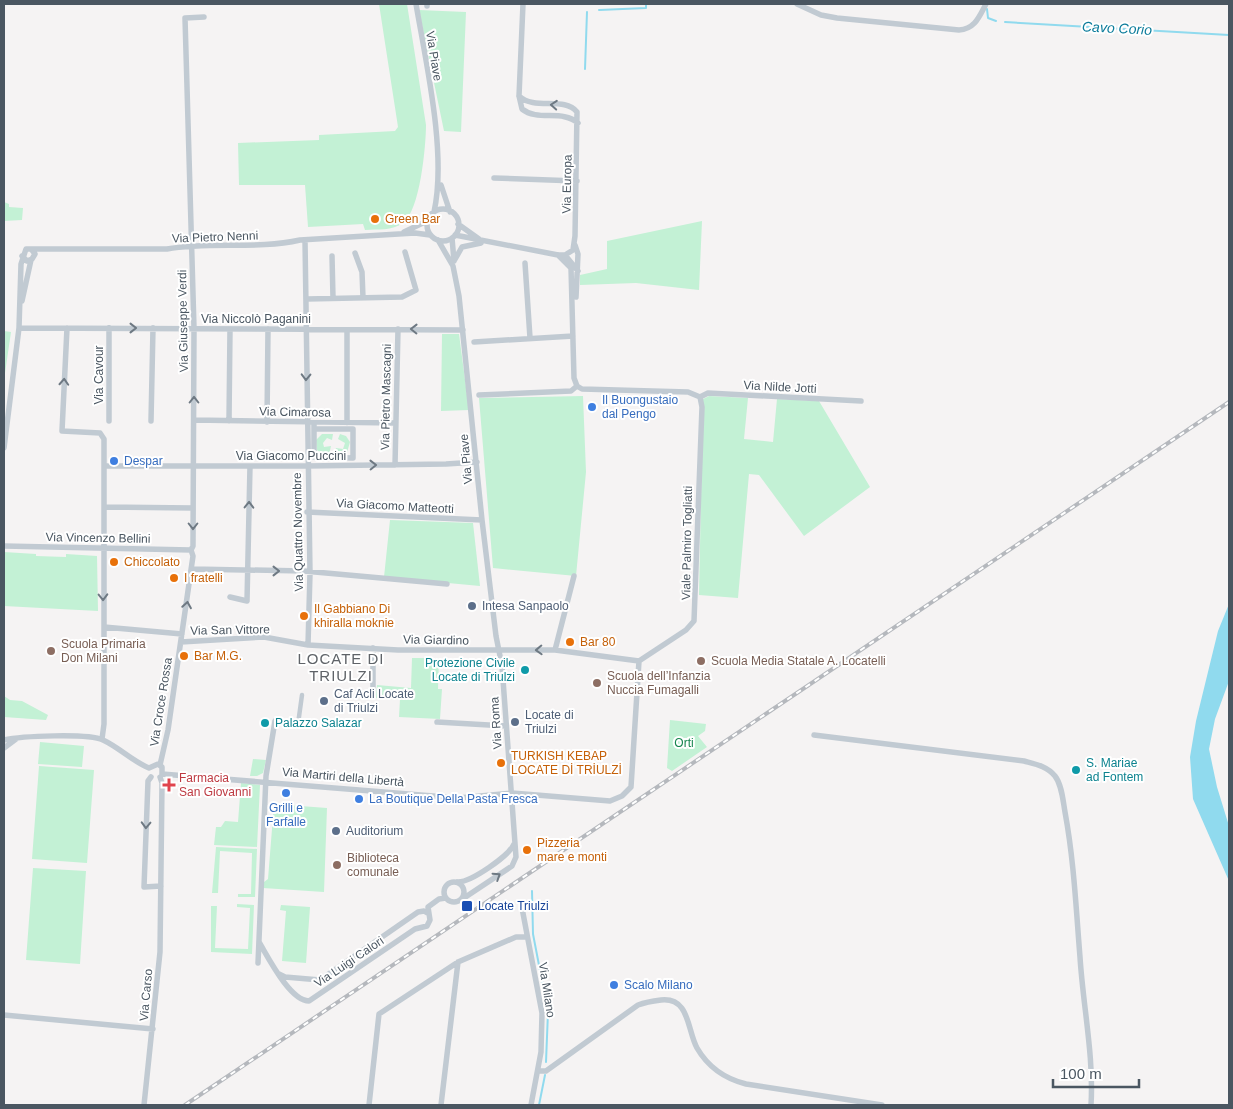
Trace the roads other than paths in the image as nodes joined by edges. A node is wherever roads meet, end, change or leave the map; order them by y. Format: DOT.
graph roads {
  1 [pos="416,4"];
  2 [pos="523,4"];
  3 [pos="797,4"];
  4 [pos="986,4"];
  5 [pos="204,17"];
  6 [pos="519,96"];
  7 [pos="578,123"];
  8 [pos="438,171"];
  9 [pos="494,178"];
  10 [pos="577,181"];
  11 [pos="434,212"];
  12 [pos="450,212"];
  13 [pos="427,221"];
  14 [pos="458,224"];
  15 [pos="430,235"];
  16 [pos="382,237"];
  17 [pos="453,237"];
  18 [pos="304,240"];
  19 [pos="438,240"];
  20 [pos="485,242"];
  21 [pos="575,245"];
  22 [pos="192,246"];
  23 [pos="32,250"];
  24 [pos="49,250"];
  25 [pos="405,252"];
  26 [pos="355,253"];
  27 [pos="558,255"];
  28 [pos="565,255"];
  29 [pos="22,256"];
  30 [pos="332,256"];
  31 [pos="33,259"];
  32 [pos="525,263"];
  33 [pos="454,264"];
  34 [pos="578,272"];
  35 [pos="333,298"];
  36 [pos="363,298"];
  37 [pos="306,299"];
  38 [pos="574,310"];
  39 [pos="19,325"];
  40 [pos="67,328"];
  41 [pos="109,328"];
  42 [pos="153,328"];
  43 [pos="194,328"];
  44 [pos="307,328"];
  45 [pos="230,329"];
  46 [pos="268,329"];
  47 [pos="398,329"];
  48 [pos="347,330"];
  49 [pos="463,330"];
  50 [pos="573,336"];
  51 [pos="530,338"];
  52 [pos="474,342"];
  53 [pos="577,386"];
  54 [pos="479,395"];
  55 [pos="700,397"];
  56 [pos="861,401"];
  57 [pos="194,420"];
  58 [pos="108,421"];
  59 [pos="151,421"];
  60 [pos="229,421"];
  61 [pos="266,422"];
  62 [pos="306,422"];
  63 [pos="314,422"];
  64 [pos="395,423"];
  65 [pos="351,425"];
  66 [pos="314,430"];
  67 [pos="4,448"];
  68 [pos="477,462"];
  69 [pos="395,465"];
  70 [pos="104,466"];
  71 [pos="250,466"];
  72 [pos="307,466"];
  73 [pos="193,467"];
  74 [pos="104,507"];
  75 [pos="193,508"];
  76 [pos="307,512"];
  77 [pos="482,520"];
  78 [pos="4,546"];
  79 [pos="103,548"];
  80 [pos="191,550"];
  81 [pos="192,569"];
  82 [pos="248,571"];
  83 [pos="309,572"];
  84 [pos="574,576"];
  85 [pos="447,584"];
  86 [pos="230,597"];
  87 [pos="104,627"];
  88 [pos="182,634"];
  89 [pos="181,642"];
  90 [pos="308,645"];
  91 [pos="374,648"];
  92 [pos="555,650"];
  93 [pos="498,651"];
  94 [pos="639,661"];
  95 [pos="302,695"];
  96 [pos="373,695"];
  97 [pos="275,721"];
  98 [pos="437,722"];
  99 [pos="506,726"];
  100 [pos="814,735"];
  101 [pos="21,738"];
  102 [pos="4,740"];
  103 [pos="102,740"];
  104 [pos="4,748"];
  105 [pos="160,765"];
  106 [pos="149,768"];
  107 [pos="161,776"];
  108 [pos="151,777"];
  109 [pos="266,780"];
  110 [pos="512,793"];
  111 [pos="515,842"];
  112 [pos="458,882"];
  113 [pos="161,886"];
  114 [pos="446,898"];
  115 [pos="461,900"];
  116 [pos="522,908"];
  117 [pos="428,914"];
  118 [pos="527,936"];
  119 [pos="259,942"];
  120 [pos="458,962"];
  121 [pos="258,963"];
  122 [pos="277,973"];
  123 [pos="300,979"];
  124 [pos="294,993"];
  125 [pos="4,1014"];
  126 [pos="154,1029"];
  127 [pos="538,1072"];
  128 [pos="144,1105"];
  129 [pos="369,1105"];
  130 [pos="441,1105"];
  131 [pos="531,1105"];
  132 [pos="882,1105"];
  133 [pos="1091,1105"];
  1 -- 8 [label="street, Via Piave"];
  2 -- 6 [label="street"];
  3 -- 4 [label="street"];
  5 -- 22 [label="street, Via Giuseppe Verdi"];
  6 -- 7 [label="street"];
  7 -- 6 [label="street, one-way"];
  7 -- 10 [label="street, Via Europa"];
  8 -- 11 [label="street, Via Piave"];
  8 -- 12 [label="street, Via Piave"];
  9 -- 10 [label="street"];
  10 -- 21 [label="street, Via Europa"];
  11 -- 12 [label="street"];
  11 -- 13 [label="street"];
  12 -- 14 [label="street, Via Piave"];
  13 -- 15 [label="street"];
  13 -- 16 [label="street, Via Pietro Nenni"];
  14 -- 17 [label="street"];
  14 -- 20 [label="street"];
  15 -- 16 [label="street, Via Pietro Nenni"];
  15 -- 19 [label="street, Via Piave"];
  16 -- 18 [label="street, Via Pietro Nenni"];
  17 -- 19 [label="street"];
  17 -- 20 [label="street"];
  17 -- 33 [label="street"];
  18 -- 22 [label="street, Via Pietro Nenni"];
  18 -- 37 [label="street, Via Quattro Novembre"];
  19 -- 33 [label="street, Via Piave"];
  20 -- 27 [label="street"];
  20 -- 33 [label="street"];
  21 -- 28 [label="street"];
  21 -- 34 [label="street, Via Europa"];
  22 -- 24 [label="street, Via Pietro Nenni"];
  22 -- 43 [label="street, Via Giuseppe Verdi"];
  23 -- 24 [label="street, Via Pietro Nenni"];
  23 -- 29 [label="street"];
  23 -- 31 [label="street"];
  24 -- 31 [label="street, Via Pietro Nenni"];
  25 -- 36 [label="street"];
  26 -- 36 [label="street"];
  27 -- 28 [label="street"];
  27 -- 38 [label="street"];
  28 -- 34 [label="street"];
  29 -- 31 [label="street"];
  29 -- 39 [label="street"];
  30 -- 35 [label="street"];
  31 -- 39 [label="street"];
  32 -- 51 [label="street"];
  33 -- 49 [label="street, Via Piave"];
  34 -- 38 [label="street, Via Europa"];
  35 -- 36 [label="street"];
  35 -- 37 [label="street"];
  37 -- 44 [label="street, Via Quattro Novembre"];
  38 -- 50 [label="street"];
  39 -- 40 [label="street, Via Niccolò Paganini"];
  39 -- 67 [label="street"];
  40 -- 41 [label="street, Via Niccolò Paganini"];
  70 -- 40 [label="street, one-way"];
  41 -- 42 [label="street, Via Niccolò Paganini, one-way"];
  41 -- 58 [label="street, Via Cavour"];
  42 -- 43 [label="street, Via Niccolò Paganini"];
  42 -- 59 [label="street"];
  43 -- 45 [label="street, Via Niccolò Paganini"];
  57 -- 43 [label="street, Via Giuseppe Verdi, one-way"];
  44 -- 46 [label="street, Via Niccolò Paganini"];
  44 -- 48 [label="street, Via Niccolò Paganini"];
  44 -- 62 [label="street, Via Quattro Novembre, one-way"];
  45 -- 46 [label="street, Via Niccolò Paganini"];
  45 -- 60 [label="street"];
  46 -- 61 [label="street"];
  47 -- 48 [label="street, Via Niccolò Paganini"];
  49 -- 47 [label="street, Via Niccolò Paganini, one-way"];
  47 -- 64 [label="street, Via Pietro Mascagni"];
  48 -- 65 [label="street"];
  49 -- 68 [label="street, Via Piave"];
  50 -- 51 [label="street"];
  50 -- 53 [label="street"];
  51 -- 52 [label="street"];
  53 -- 54 [label="street"];
  53 -- 55 [label="street"];
  55 -- 56 [label="street, Via Nilde Jotti"];
  55 -- 94 [label="street, Viale Palmiro Togliatti"];
  57 -- 60 [label="street, Via Cimarosa"];
  57 -- 73 [label="street, Via Giuseppe Verdi"];
  60 -- 61 [label="street, Via Cimarosa"];
  61 -- 62 [label="street, Via Cimarosa"];
  62 -- 63 [label="street, Via Cimarosa"];
  62 -- 72 [label="street, Via Quattro Novembre"];
  63 -- 65 [label="street, Via Cimarosa"];
  63 -- 66 [label="street"];
  64 -- 65 [label="street, Via Cimarosa"];
  64 -- 69 [label="street, Via Pietro Mascagni"];
  65 -- 66 [label="street"];
  65 -- 66 [label="street"];
  68 -- 69 [label="street, Via Giacomo Puccini"];
  68 -- 77 [label="street, Via Piave"];
  72 -- 69 [label="street, Via Giacomo Puccini, one-way"];
  70 -- 73 [label="street, Via Giacomo Puccini"];
  70 -- 74 [label="street"];
  71 -- 72 [label="street, Via Giacomo Puccini"];
  71 -- 73 [label="street, Via Giacomo Puccini"];
  82 -- 71 [label="street, one-way"];
  72 -- 76 [label="street, Via Quattro Novembre"];
  73 -- 75 [label="street, Via Giuseppe Verdi"];
  74 -- 75 [label="street"];
  74 -- 79 [label="street"];
  75 -- 80 [label="street, Via Giuseppe Verdi, one-way"];
  76 -- 77 [label="street, Via Giacomo Matteotti"];
  76 -- 83 [label="street, Via Quattro Novembre"];
  77 -- 93 [label="street, Via Piave"];
  78 -- 79 [label="street, Via Vincenzo Bellini"];
  79 -- 80 [label="street, Via Vincenzo Bellini"];
  79 -- 87 [label="street, one-way"];
  80 -- 81 [label="street, Via Giuseppe Verdi"];
  81 -- 82 [label="street"];
  88 -- 81 [label="street, Via Giuseppe Verdi, one-way"];
  82 -- 83 [label="street, one-way"];
  82 -- 86 [label="street"];
  83 -- 85 [label="street"];
  83 -- 90 [label="street, Via Quattro Novembre"];
  84 -- 92 [label="street"];
  87 -- 88 [label="street, Via San Vittore"];
  87 -- 103 [label="street"];
  88 -- 89 [label="street, Via Giuseppe Verdi"];
  89 -- 90 [label="street, Via San Vittore"];
  89 -- 105 [label="street, Via Croce Rossa"];
  90 -- 91 [label="street, Via San Vittore"];
  91 -- 93 [label="street, Via Giardino"];
  91 -- 96 [label="street"];
  92 -- 93 [label="street, Via Giardino, one-way"];
  92 -- 94 [label="street, Via Giardino"];
  93 -- 99 [label="street, Via Roma"];
  94 -- 110 [label="street, Via Martiri della Libertà"];
  95 -- 97 [label="street"];
  97 -- 109 [label="street"];
  98 -- 99 [label="street"];
  99 -- 110 [label="street, Via Roma"];
  100 -- 133 [label="street"];
  101 -- 102 [label="street"];
  101 -- 103 [label="street"];
  101 -- 104 [label="street"];
  103 -- 106 [label="street"];
  105 -- 106 [label="street"];
  105 -- 107 [label="street, Via Carso"];
  106 -- 108 [label="street"];
  107 -- 108 [label="street, Via Martiri della Libertà"];
  107 -- 109 [label="street, Via Martiri della Libertà"];
  107 -- 113 [label="street, Via Carso"];
  108 -- 113 [label="street, one-way"];
  109 -- 110 [label="street, Via Martiri della Libertà"];
  109 -- 119 [label="street"];
  110 -- 111 [label="street, Via Roma"];
  111 -- 112 [label="street"];
  115 -- 111 [label="street, one-way"];
  112 -- 114 [label="street"];
  112 -- 115 [label="street"];
  113 -- 126 [label="street, Via Carso"];
  114 -- 115 [label="street"];
  114 -- 117 [label="street, Via Luigi Calori"];
  116 -- 118 [label="street, Via Milano"];
  117 -- 123 [label="street, Via Luigi Calori"];
  117 -- 124 [label="street, Via Luigi Calori"];
  118 -- 120 [label="street"];
  118 -- 127 [label="street, Via Milano"];
  119 -- 121 [label="street"];
  119 -- 122 [label="street"];
  120 -- 129 [label="street"];
  120 -- 130 [label="street"];
  122 -- 123 [label="street, Via Luigi Calori"];
  122 -- 124 [label="street"];
  123 -- 124 [label="street"];
  125 -- 126 [label="street"];
  126 -- 128 [label="street, Via Carso"];
  127 -- 131 [label="street, Via Milano"];
  127 -- 132 [label="street"];
}
